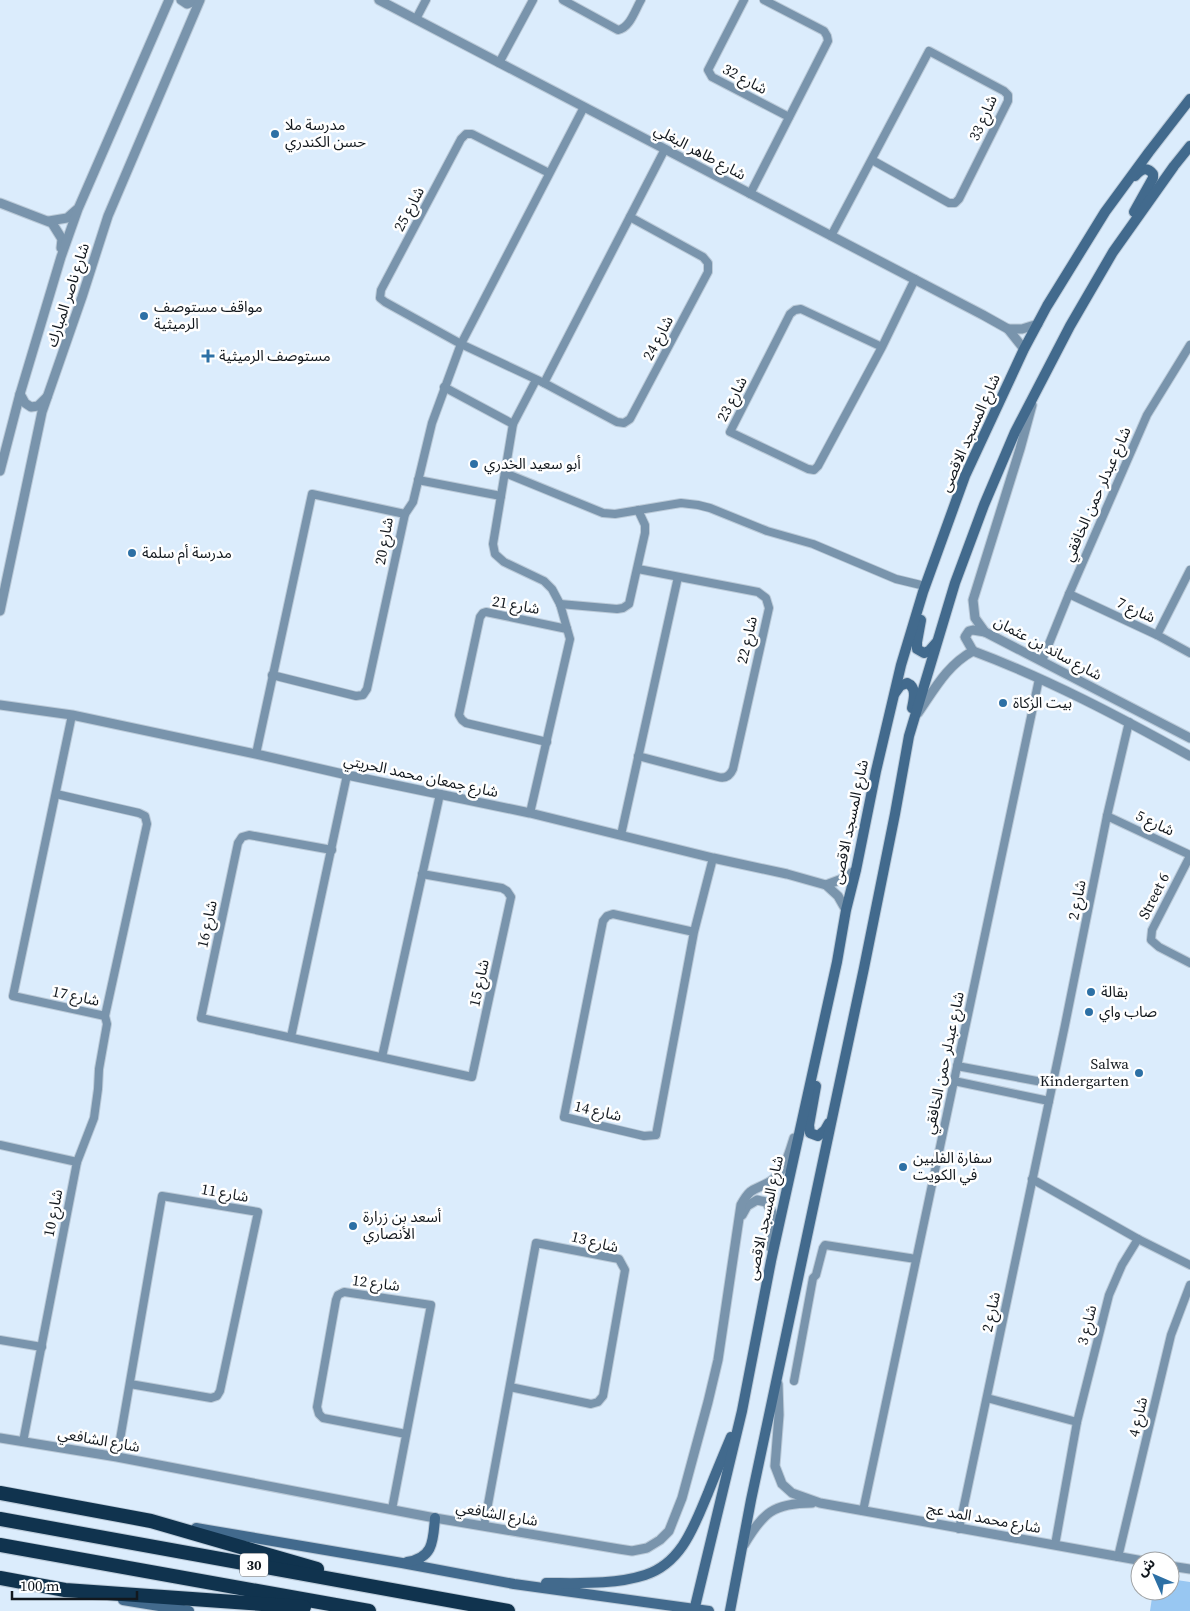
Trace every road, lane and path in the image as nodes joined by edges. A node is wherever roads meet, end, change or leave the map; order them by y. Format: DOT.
graph roads {
  1 [pos="169,0"];
  2 [pos="182,0"];
  3 [pos="198,0"];
  4 [pos="379,0"];
  5 [pos="426,0"];
  6 [pos="533,0"];
  7 [pos="563,0"];
  8 [pos="641,0"];
  9 [pos="744,0"];
  10 [pos="764,0"];
  11 [pos="416,19"];
  12 [pos="499,63"];
  13 [pos="1190,99"];
  14 [pos="584,107"];
  15 [pos="789,118"];
  16 [pos="1190,148"];
  17 [pos="665,149"];
  18 [pos="872,160"];
  19 [pos="549,173"];
  20 [pos="1119,192"];
  21 [pos="750,194"];
  22 [pos="0,203"];
  23 [pos="78,209"];
  24 [pos="630,216"];
  25 [pos="49,221"];
  26 [pos="831,236"];
  27 [pos="1112,252"];
  28 [pos="61,257"];
  29 [pos="915,279"];
  30 [pos="1038,324"];
  31 [pos="1008,329"];
  32 [pos="461,344"];
  33 [pos="1190,345"];
  34 [pos="882,347"];
  35 [pos="1024,349"];
  36 [pos="502,364"];
  37 [pos="536,380"];
  38 [pos="544,383"];
  39 [pos="444,387"];
  40 [pos="1036,390"];
  41 [pos="20,394"];
  42 [pos="50,395"];
  43 [pos="514,424"];
  44 [pos="0,470"];
  45 [pos="505,473"];
  46 [pos="418,480"];
  47 [pos="501,496"];
  48 [pos="638,510"];
  49 [pos="406,514"];
  50 [pos="638,569"];
  51 [pos="1190,570"];
  52 [pos="678,577"];
  53 [pos="924,589"];
  54 [pos="1069,594"];
  55 [pos="560,604"];
  56 [pos="0,611"];
  57 [pos="567,629"];
  58 [pos="986,632"];
  59 [pos="1157,635"];
  60 [pos="939,638"];
  61 [pos="973,651"];
  62 [pos="1190,653"];
  63 [pos="1042,661"];
  64 [pos="272,675"];
  65 [pos="1039,679"];
  66 [pos="894,694"];
  67 [pos="0,698"];
  68 [pos="4,705"];
  69 [pos="72,715"];
  70 [pos="914,719"];
  71 [pos="1129,722"];
  72 [pos="909,736"];
  73 [pos="1190,738"];
  74 [pos="547,742"];
  75 [pos="256,754"];
  76 [pos="638,756"];
  77 [pos="1190,756"];
  78 [pos="347,775"];
  79 [pos="56,794"];
  80 [pos="440,794"];
  81 [pos="530,813"];
  82 [pos="1107,816"];
  83 [pos="621,835"];
  84 [pos="332,850"];
  85 [pos="1190,856"];
  86 [pos="713,858"];
  87 [pos="856,870"];
  88 [pos="422,874"];
  89 [pos="826,885"];
  90 [pos="846,910"];
  91 [pos="694,932"];
  92 [pos="1190,962"];
  93 [pos="105,1016"];
  94 [pos="822,1028"];
  95 [pos="291,1037"];
  96 [pos="330,1046"];
  97 [pos="382,1057"];
  98 [pos="957,1066"];
  99 [pos="954,1081"];
  100 [pos="1053,1084"];
  101 [pos="807,1098"];
  102 [pos="1049,1101"];
  103 [pos="832,1116"];
  104 [pos="0,1145"];
  105 [pos="77,1162"];
  106 [pos="1032,1179"];
  107 [pos="740,1220"];
  108 [pos="1138,1239"];
  109 [pos="916,1259"];
  110 [pos="771,1261"];
  111 [pos="1190,1265"];
  112 [pos="813,1278"];
  113 [pos="798,1280"];
  114 [pos="1190,1285"];
  115 [pos="0,1340"];
  116 [pos="42,1347"];
  117 [pos="778,1378"];
  118 [pos="794,1381"];
  119 [pos="130,1384"];
  120 [pos="510,1387"];
  121 [pos="987,1398"];
  122 [pos="742,1410"];
  123 [pos="1077,1422"];
  124 [pos="406,1434"];
  125 [pos="0,1438"];
  126 [pos="23,1442"];
  127 [pos="117,1457"];
  128 [pos="0,1493"];
  129 [pos="820,1503"];
  130 [pos="392,1509"];
  131 [pos="864,1511"];
  132 [pos="435,1518"];
  133 [pos="0,1519"];
  134 [pos="151,1521"];
  135 [pos="484,1526"];
  136 [pos="959,1529"];
  137 [pos="0,1545"];
  138 [pos="1054,1545"];
  139 [pos="743,1547"];
  140 [pos="1118,1556"];
  141 [pos="1130,1558"];
  142 [pos="402,1563"];
  143 [pos="0,1578"];
  144 [pos="514,1584"];
  145 [pos="370,1585"];
  146 [pos="65,1590"];
  147 [pos="626,1600"];
  148 [pos="365,1610"];
  149 [pos="697,1610"];
  150 [pos="189,1611"];
  151 [pos="369,1611"];
  152 [pos="508,1611"];
  153 [pos="646,1611"];
  154 [pos="709,1611"];
  155 [pos="730,1611"];
  1 -- 23 [label="street, شارع ناصر المبارك"];
  2 -- 3 [label="street"];
  3 -- 42 [label="street, شارع ناصر المبارك"];
  4 -- 11 [label="street, شارع طاهر البغلي"];
  5 -- 11 [label="street"];
  6 -- 12 [label="street"];
  7 -- 8 [label="street"];
  9 -- 15 [label="street, شارع 32"];
  10 -- 15 [label="street"];
  11 -- 12 [label="street, شارع طاهر البغلي"];
  12 -- 14 [label="street, شارع طاهر البغلي"];
  13 -- 20 [label="main road, شارع المسجد الاقصى"];
  14 -- 17 [label="street, شارع طاهر البغلي"];
  14 -- 19 [label="street"];
  15 -- 21 [label="street"];
  16 -- 27 [label="main road"];
  17 -- 21 [label="street, شارع طاهر البغلي"];
  17 -- 24 [label="street"];
  18 -- 18 [label="street, شارع 33"];
  18 -- 26 [label="street, شارع 33"];
  19 -- 32 [label="street"];
  19 -- 32 [label="street, شارع 25"];
  20 -- 27 [label="main road"];
  20 -- 30 [label="main road, شارع المسجد الاقصى"];
  21 -- 26 [label="street, شارع طاهر البغلي"];
  22 -- 25 [label="street"];
  23 -- 25 [label="street"];
  23 -- 28 [label="street, شارع ناصر المبارك"];
  24 -- 38 [label="street"];
  24 -- 38 [label="street, شارع 24"];
  25 -- 28 [label="street"];
  26 -- 29 [label="street, شارع طاهر البغلي"];
  27 -- 40 [label="main road"];
  28 -- 41 [label="street, شارع ناصر المبارك"];
  29 -- 31 [label="street, شارع طاهر البغلي"];
  29 -- 34 [label="street, شارع 23"];
  30 -- 31 [label="street"];
  30 -- 35 [label="main road, شارع المسجد الاقصى"];
  31 -- 35 [label="street, شارع طاهر البغلي"];
  32 -- 36 [label="street, شارع 25"];
  32 -- 39 [label="street"];
  33 -- 54 [label="street, شارع عبدلر حمن الخافقي"];
  34 -- 34 [label="street, شارع 23"];
  35 -- 53 [label="main road, شارع المسجد الاقصى"];
  36 -- 37 [label="street, شارع 24"];
  37 -- 38 [label="street, شارع 24"];
  37 -- 43 [label="street"];
  39 -- 43 [label="street"];
  39 -- 46 [label="street"];
  40 -- 58 [label="street, شارع ساند بن عثمان"];
  40 -- 60 [label="main road"];
  41 -- 42 [label="street"];
  41 -- 44 [label="street, شارع ناصر المبارك"];
  42 -- 56 [label="street, شارع ناصر المبارك"];
  43 -- 45 [label="street"];
  45 -- 47 [label="street"];
  45 -- 48 [label="street"];
  46 -- 47 [label="street"];
  46 -- 49 [label="street"];
  47 -- 55 [label="street"];
  48 -- 50 [label="street"];
  48 -- 53 [label="street"];
  49 -- 64 [label="street, شارع 20"];
  49 -- 64 [label="street, شارع 20"];
  50 -- 52 [label="street"];
  50 -- 55 [label="street"];
  51 -- 59 [label="street"];
  52 -- 76 [label="street"];
  52 -- 76 [label="street, شارع 22"];
  53 -- 60 [label="main road"];
  53 -- 66 [label="main road, شارع المسجد الاقصى"];
  54 -- 59 [label="street, شارع 7"];
  54 -- 63 [label="street, شارع عبدلر حمن الخافقي"];
  55 -- 57 [label="street"];
  57 -- 74 [label="street"];
  57 -- 74 [label="street, شارع 21"];
  58 -- 61 [label="street"];
  58 -- 63 [label="street, شارع ساند بن عثمان"];
  59 -- 62 [label="street, شارع 7"];
  60 -- 70 [label="main road"];
  61 -- 65 [label="street, شارع ساند بن عثمان"];
  61 -- 70 [label="street"];
  63 -- 73 [label="street, شارع ساند بن عثمان"];
  64 -- 75 [label="street, شارع 20"];
  65 -- 71 [label="street, شارع ساند بن عثمان"];
  65 -- 98 [label="street, شارع عبدلر حمن الخافقي"];
  66 -- 72 [label="main road"];
  66 -- 87 [label="main road, شارع المسجد الاقصى"];
  67 -- 68 [label="street, شارع جمعان محمد الحريتي"];
  68 -- 69 [label="street, شارع جمعان محمد الحريتي"];
  69 -- 75 [label="street, شارع جمعان محمد الحريتي"];
  69 -- 79 [label="street, شارع 17"];
  70 -- 72 [label="main road"];
  71 -- 77 [label="street, شارع ساند بن عثمان"];
  71 -- 82 [label="street, شارع 2"];
  72 -- 103 [label="main road"];
  74 -- 81 [label="street"];
  75 -- 78 [label="street, شارع جمعان محمد الحريتي"];
  76 -- 83 [label="street"];
  78 -- 80 [label="street, شارع جمعان محمد الحريتي"];
  78 -- 84 [label="street"];
  79 -- 93 [label="street, شارع 17"];
  79 -- 93 [label="street, شارع 17"];
  80 -- 81 [label="street, شارع جمعان محمد الحريتي"];
  80 -- 88 [label="street"];
  81 -- 83 [label="street, شارع جمعان محمد الحريتي"];
  82 -- 85 [label="street, شارع 5"];
  82 -- 100 [label="street, شارع 2"];
  83 -- 86 [label="street, شارع جمعان محمد الحريتي"];
  84 -- 95 [label="street"];
  84 -- 95 [label="street, شارع 16"];
  85 -- 92 [label="street, Street 6"];
  86 -- 89 [label="street, شارع جمعان محمد الحريتي"];
  86 -- 91 [label="street, شارع 14"];
  87 -- 89 [label="street"];
  87 -- 90 [label="main road, شارع المسجد الاقصى"];
  88 -- 97 [label="street"];
  88 -- 97 [label="street, شارع 15"];
  89 -- 90 [label="street"];
  90 -- 94 [label="main road, شارع المسجد الاقصى"];
  91 -- 91 [label="street, شارع 14"];
  93 -- 105 [label="street, شارع 10"];
  94 -- 101 [label="main road, شارع المسجد الاقصى"];
  94 -- 103 [label="main road"];
  95 -- 96 [label="street, شارع 16"];
  96 -- 97 [label="street, شارع 15"];
  98 -- 99 [label="street, شارع عبدلر حمن الخافقي"];
  98 -- 100 [label="street"];
  99 -- 102 [label="street"];
  99 -- 109 [label="street, شارع عبدلر حمن الخافقي"];
  100 -- 102 [label="street, شارع 2"];
  101 -- 107 [label="street, شارع الشافعي"];
  101 -- 110 [label="main road, شارع المسجد الاقصى"];
  102 -- 106 [label="street, شارع 2"];
  103 -- 113 [label="main road"];
  104 -- 105 [label="street"];
  105 -- 116 [label="street, شارع 10"];
  106 -- 108 [label="street"];
  106 -- 121 [label="street, شارع 2"];
  107 -- 110 [label="street, شارع الشافعي"];
  107 -- 135 [label="street, شارع الشافعي"];
  108 -- 111 [label="street"];
  108 -- 123 [label="street, شارع 3"];
  109 -- 112 [label="street"];
  109 -- 131 [label="street, شارع عبدلر حمن الخافقي"];
  110 -- 122 [label="main road, شارع المسجد الاقصى"];
  112 -- 113 [label="street"];
  112 -- 118 [label="street"];
  113 -- 117 [label="main road"];
  114 -- 140 [label="street, شارع 4"];
  115 -- 116 [label="street"];
  116 -- 126 [label="street, شارع 10"];
  117 -- 129 [label="street, شارع محمد المد عج"];
  117 -- 139 [label="main road"];
  119 -- 119 [label="street, شارع 11"];
  119 -- 127 [label="street, شارع 11"];
  120 -- 120 [label="street, شارع 13"];
  120 -- 135 [label="street, شارع 13"];
  121 -- 123 [label="street"];
  121 -- 136 [label="street, شارع 2"];
  122 -- 144 [label="main road"];
  122 -- 149 [label="main road, شارع المسجد الاقصى"];
  123 -- 138 [label="street, شارع 3"];
  124 -- 124 [label="street, شارع 12"];
  124 -- 130 [label="street, شارع 12"];
  125 -- 126 [label="street, شارع الشافعي"];
  126 -- 127 [label="street, شارع الشافعي"];
  127 -- 130 [label="street, شارع الشافعي"];
  128 -- 134 [label="highway"];
  129 -- 131 [label="street, شارع محمد المد عج"];
  129 -- 139 [label="street, شارع محمد المد عج"];
  130 -- 132 [label="street, شارع الشافعي"];
  131 -- 136 [label="street, شارع محمد المد عج"];
  132 -- 135 [label="street, شارع الشافعي"];
  132 -- 142 [label="main road"];
  133 -- 145 [label="highway, 30"];
  134 -- 142 [label="main road"];
  134 -- 145 [label="highway"];
  136 -- 138 [label="street, شارع محمد المد عج"];
  137 -- 148 [label="highway, 30"];
  138 -- 140 [label="street, شارع محمد المد عج"];
  139 -- 155 [label="main road"];
  140 -- 141 [label="street, شارع محمد المد عج"];
  142 -- 144 [label="main road"];
  143 -- 146 [label="highway"];
  144 -- 147 [label="main road"];
  145 -- 152 [label="highway, 30"];
  146 -- 148 [label="highway"];
  146 -- 150 [label="main road"];
  147 -- 149 [label="main road"];
  147 -- 153 [label="main road"];
  148 -- 151 [label="highway, 30"];
  149 -- 154 [label="main road"];
}
